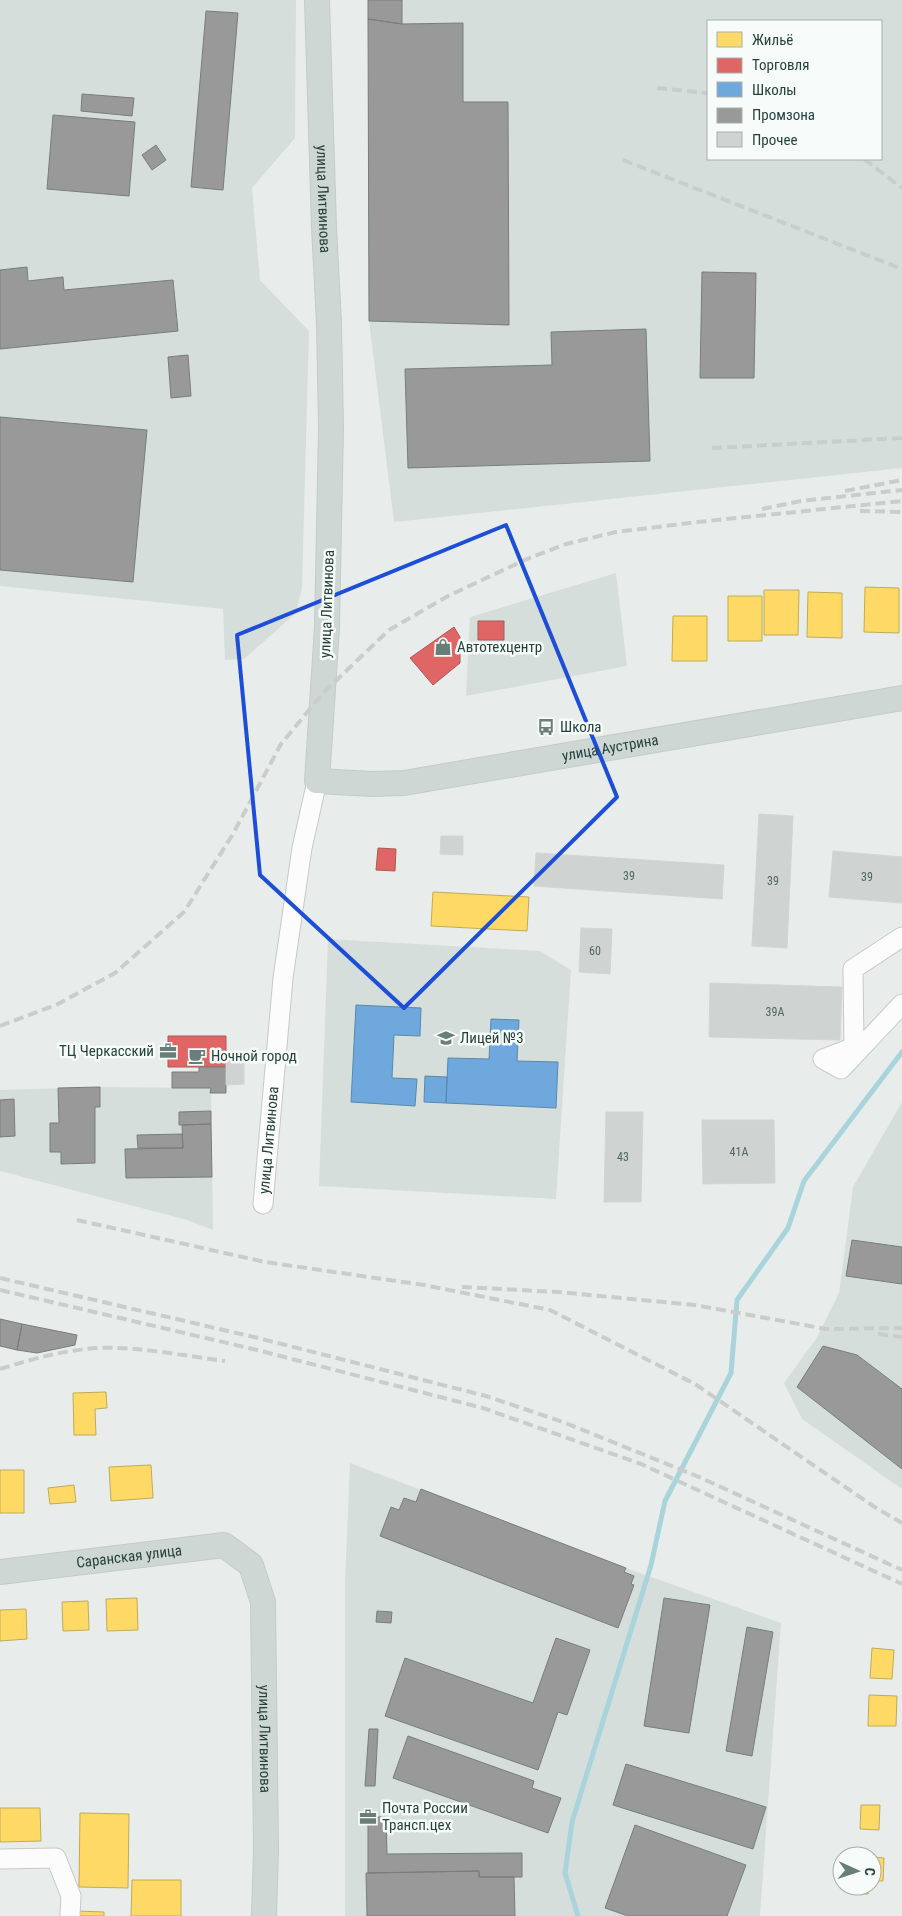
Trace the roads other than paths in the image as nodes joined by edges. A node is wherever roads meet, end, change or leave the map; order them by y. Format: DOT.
graph roads {
  1 [pos="317,0"];
  2 [pos="902,698"];
  3 [pos="317,780"];
  4 [pos="902,937"];
  5 [pos="902,1004"];
  6 [pos="263,1204"];
  7 [pos="251,1565"];
  8 [pos="0,1572"];
  9 [pos="0,1859"];
  10 [pos="70,1916"];
  11 [pos="264,1916"];
  1 -- 3 [label="main road, улица Литвинова"];
  2 -- 3 [label="main road, улица Аустрина"];
  3 -- 6 [label="street, улица Литвинова"];
  4 -- 5 [label="street"];
  7 -- 8 [label="main road, Саранская улица"];
  7 -- 11 [label="main road, улица Литвинова"];
  9 -- 10 [label="street"];
}
